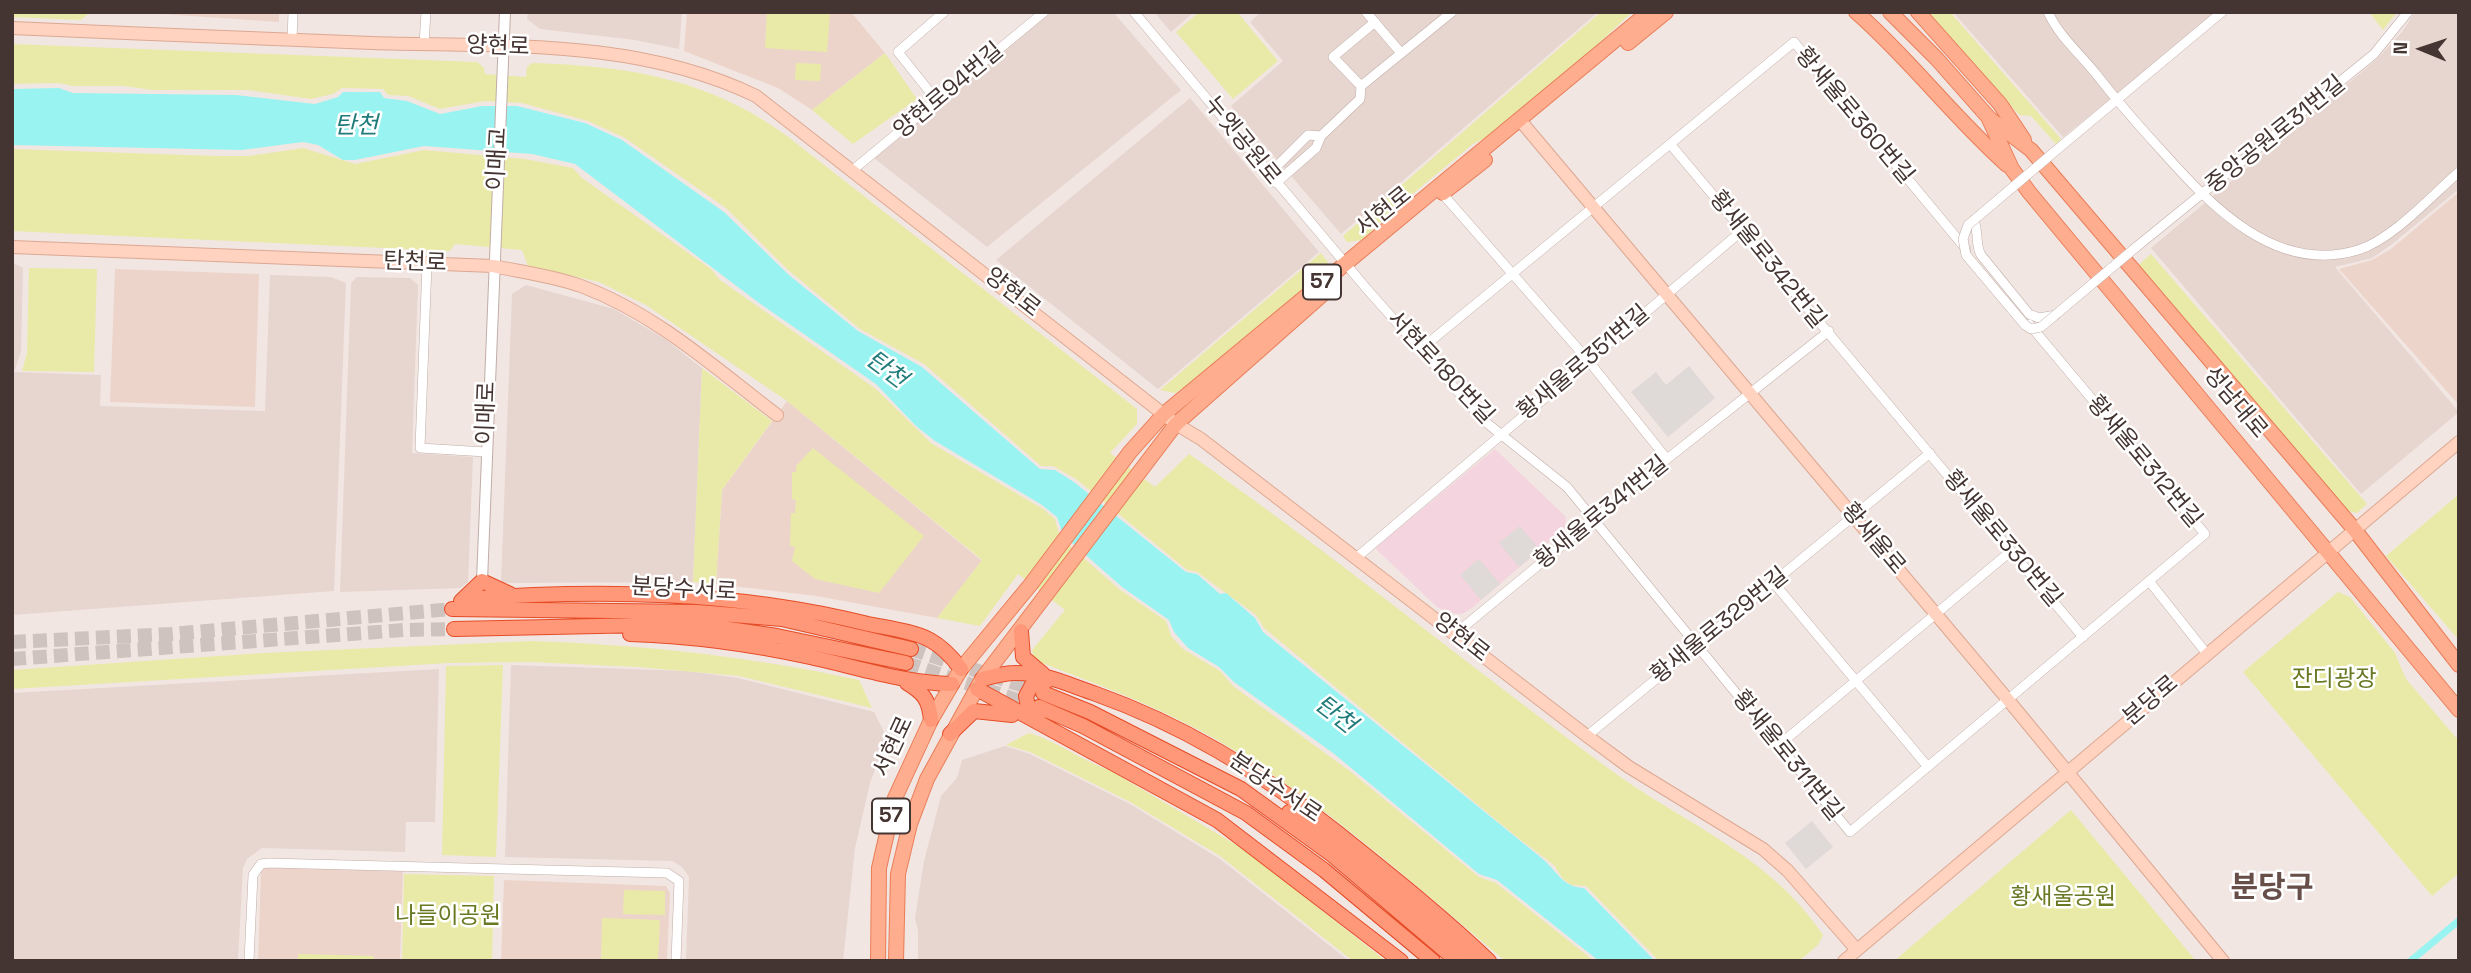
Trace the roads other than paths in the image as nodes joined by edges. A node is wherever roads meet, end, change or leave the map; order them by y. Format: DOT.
graph roads {
  1 [pos="293,12"];
  2 [pos="426,12"];
  3 [pos="505,12"];
  4 [pos="944,12"];
  5 [pos="1044,12"];
  6 [pos="1134,12"];
  7 [pos="1366,12"];
  8 [pos="1452,12"];
  9 [pos="1649,12"];
  10 [pos="1666,12"];
  11 [pos="1856,12"];
  12 [pos="1890,12"];
  13 [pos="1918,12"];
  14 [pos="2048,12"];
  15 [pos="2222,12"];
  16 [pos="2408,12"];
  17 [pos="1375,22"];
  18 [pos="12,28"];
  19 [pos="292,40"];
  20 [pos="424,44"];
  21 [pos="504,45"];
  22 [pos="1401,53"];
  23 [pos="1361,86"];
  24 [pos="2116,100"];
  25 [pos="937,101"];
  26 [pos="1989,118"];
  27 [pos="1522,123"];
  28 [pos="1321,136"];
  29 [pos="1671,145"];
  30 [pos="2031,150"];
  31 [pos="854,169"];
  32 [pos="2012,169"];
  33 [pos="2459,173"];
  34 [pos="1269,174"];
  35 [pos="1276,183"];
  36 [pos="1439,190"];
  37 [pos="2201,195"];
  38 [pos="1593,209"];
  39 [pos="1974,220"];
  40 [pos="1744,229"];
  41 [pos="494,246"];
  42 [pos="12,247"];
  43 [pos="427,264"];
  44 [pos="1349,265"];
  45 [pos="493,266"];
  46 [pos="1513,272"];
  47 [pos="2000,290"];
  48 [pos="1665,294"];
  49 [pos="2056,315"];
  50 [pos="1829,331"];
  51 [pos="1421,349"];
  52 [pos="1587,359"];
  53 [pos="1750,393"];
  54 [pos="1164,414"];
  55 [pos="777,415"];
  56 [pos="1176,424"];
  57 [pos="1503,433"];
  58 [pos="2459,442"];
  59 [pos="486,452"];
  60 [pos="1930,453"];
  61 [pos="1667,459"];
  62 [pos="1854,516"];
  63 [pos="1593,519"];
  64 [pos="2354,529"];
  65 [pos="2329,550"];
  66 [pos="2011,551"];
  67 [pos="1356,558"];
  68 [pos="482,581"];
  69 [pos="2149,581"];
  70 [pos="1773,582"];
  71 [pos="518,595"];
  72 [pos="464,599"];
  73 [pos="1936,614"];
  74 [pos="506,628"];
  75 [pos="454,629"];
  76 [pos="1021,631"];
  77 [pos="1455,634"];
  78 [pos="2083,637"];
  79 [pos="1696,645"];
  80 [pos="2207,654"];
  81 [pos="2459,665"];
  82 [pos="1047,676"];
  83 [pos="896,677"];
  84 [pos="972,679"];
  85 [pos="1856,680"];
  86 [pos="952,684"];
  87 [pos="1043,692"];
  88 [pos="1098,695"];
  89 [pos="2009,701"];
  90 [pos="2459,710"];
  91 [pos="1034,713"];
  92 [pos="931,720"];
  93 [pos="950,734"];
  94 [pos="1587,736"];
  95 [pos="1152,743"];
  96 [pos="1779,745"];
  97 [pos="1928,767"];
  98 [pos="2067,772"];
  99 [pos="1132,773"];
  100 [pos="1193,783"];
  101 [pos="1857,950"];
  102 [pos="249,961"];
  103 [pos="676,961"];
  104 [pos="878,961"];
  105 [pos="895,961"];
  106 [pos="1401,961"];
  107 [pos="1412,961"];
  108 [pos="1433,961"];
  109 [pos="1457,961"];
  110 [pos="1477,961"];
  111 [pos="1489,961"];
  112 [pos="1844,961"];
  113 [pos="2223,961"];
  1 -- 19 [label="street"];
  2 -- 20 [label="street"];
  3 -- 21 [label="street"];
  4 -- 25 [label="street"];
  5 -- 25 [label="street, 양현로94번길"];
  6 -- 34 [label="street, 누엣공원로"];
  7 -- 17 [label="street"];
  8 -- 22 [label="street"];
  9 -- 27 [label="main road, 서현로 / 57"];
  10 -- 27 [label="main road, 서현로 / 57"];
  11 -- 32 [label="main road"];
  12 -- 26 [label="main road, 성남대로"];
  13 -- 30 [label="main road"];
  14 -- 24 [label="street"];
  15 -- 24 [label="street"];
  16 -- 37 [label="street, 중앙공원로31번길"];
  17 -- 22 [label="street"];
  17 -- 23 [label="street"];
  18 -- 19 [label="main road, 양현로"];
  19 -- 20 [label="main road, 양현로"];
  20 -- 21 [label="main road, 양현로"];
  21 -- 31 [label="main road, 양현로"];
  21 -- 41 [label="street, 이매교"];
  22 -- 23 [label="street"];
  23 -- 28 [label="street"];
  24 -- 37 [label="street"];
  24 -- 39 [label="street, bridge"];
  25 -- 31 [label="street, 양현로94번길"];
  26 -- 30 [label="main road, 성남대로"];
  26 -- 32 [label="main road, 성남대로"];
  27 -- 36 [label="main road, 서현로 / 57"];
  27 -- 38 [label="main road, 황새울로"];
  28 -- 34 [label="street"];
  28 -- 35 [label="street"];
  29 -- 38 [label="street, 황새울로360번길"];
  29 -- 40 [label="street, 황새울로342번길"];
  29 -- 47 [label="street, 황새울로360번길"];
  30 -- 64 [label="main road, 성남대로"];
  31 -- 54 [label="main road, 양현로"];
  32 -- 65 [label="main road, 성남대로"];
  33 -- 37 [label="street"];
  34 -- 35 [label="street, 누엣공원로"];
  35 -- 44 [label="street, 누엣공원로"];
  36 -- 44 [label="main road, 서현로 / 57"];
  36 -- 46 [label="street"];
  37 -- 49 [label="street, 중앙공원로31번길, bridge"];
  38 -- 46 [label="street, 황새울로360번길"];
  38 -- 48 [label="main road, 황새울로"];
  39 -- 49 [label="street"];
  39 -- 49 [label="street, bridge"];
  40 -- 48 [label="street, 황새울로351번길"];
  40 -- 50 [label="street, 황새울로342번길"];
  41 -- 45 [label="street, 이매로"];
  42 -- 43 [label="main road, 탄천로"];
  43 -- 45 [label="main road, 탄천로"];
  43 -- 59 [label="street"];
  44 -- 51 [label="street, 서현로180번길"];
  44 -- 54 [label="main road, 서현로 / 57"];
  44 -- 56 [label="main road, 서현로 / 57"];
  45 -- 55 [label="main road, 탄천로"];
  45 -- 59 [label="street, 이매로"];
  46 -- 51 [label="street, 황새울로360번길"];
  46 -- 52 [label="street"];
  47 -- 69 [label="street, 황새울로312번길"];
  48 -- 52 [label="street, 황새울로351번길"];
  48 -- 53 [label="main road, 황새울로"];
  50 -- 53 [label="street, 황새울로342번길"];
  50 -- 60 [label="street"];
  51 -- 57 [label="street, 서현로180번길"];
  52 -- 57 [label="street, 황새울로351번길"];
  52 -- 61 [label="street"];
  53 -- 61 [label="street, 황새울로341번길"];
  53 -- 62 [label="main road, 황새울로"];
  54 -- 56 [label="main road, 양현로"];
  54 -- 84 [label="main road, 서현로 / 57"];
  56 -- 67 [label="main road, 양현로"];
  56 -- 76 [label="main road, 서현로 / 57"];
  57 -- 63 [label="street, 서현로180번길"];
  57 -- 67 [label="street, 황새울로351번길"];
  58 -- 64 [label="main road, 분당로"];
  59 -- 68 [label="street, 이매로"];
  60 -- 62 [label="street, 황새울로330번길"];
  60 -- 66 [label="street, 황새울로330번길"];
  61 -- 63 [label="street, 황새울로341번길"];
  62 -- 70 [label="street, 황새울로329번길"];
  62 -- 73 [label="main road, 황새울로"];
  63 -- 77 [label="street, 황새울로341번길"];
  63 -- 79 [label="street, 황새울로311번길"];
  64 -- 65 [label="main road, 분당로"];
  64 -- 81 [label="main road, 성남대로"];
  65 -- 80 [label="main road, 분당로"];
  65 -- 90 [label="main road, 성남대로"];
  66 -- 73 [label="street"];
  66 -- 78 [label="street, 황새울로330번길"];
  67 -- 77 [label="main road, 양현로"];
  68 -- 71 [label="highway"];
  68 -- 72 [label="highway"];
  69 -- 78 [label="street, 황새울로312번길"];
  69 -- 80 [label="street"];
  70 -- 79 [label="street, 황새울로329번길"];
  70 -- 85 [label="street"];
  71 -- 72 [label="highway"];
  71 -- 84 [label="highway"];
  72 -- 74 [label="highway, 분당수서로"];
  73 -- 85 [label="street"];
  73 -- 89 [label="main road, 황새울로"];
  74 -- 75 [label="highway, 분당수서로"];
  74 -- 83 [label="highway"];
  76 -- 82 [label="highway"];
  76 -- 84 [label="main road, 서현로 / 57"];
  77 -- 94 [label="main road, 양현로"];
  78 -- 89 [label="street, 황새울로312번길"];
  79 -- 94 [label="street, 황새울로329번길"];
  79 -- 96 [label="street, 황새울로311번길"];
  80 -- 98 [label="main road, 분당로"];
  82 -- 84 [label="highway"];
  82 -- 88 [label="highway"];
  83 -- 86 [label="highway"];
  83 -- 92 [label="highway"];
  84 -- 86 [label="main road"];
  84 -- 91 [label="highway"];
  84 -- 93 [label="main road, 서현로 / 57"];
  85 -- 96 [label="street"];
  85 -- 97 [label="street"];
  86 -- 92 [label="main road, 서현로 / 57"];
  87 -- 95 [label="highway, 분당수서로"];
  88 -- 99 [label="highway"];
  88 -- 111 [label="highway"];
  89 -- 97 [label="street, 황새울로311번길"];
  89 -- 98 [label="main road, 황새울로"];
  91 -- 93 [label="highway"];
  91 -- 99 [label="highway"];
  91 -- 100 [label="highway, 분당수서로"];
  92 -- 104 [label="main road, 서현로 / 57"];
  93 -- 105 [label="main road, 서현로 / 57"];
  94 -- 101 [label="main road, 양현로"];
  95 -- 109 [label="highway, 분당수서로"];
  95 -- 110 [label="highway"];
  96 -- 97 [label="street, 황새울로311번길"];
  98 -- 101 [label="main road, 분당로"];
  98 -- 113 [label="main road, 황새울로"];
  99 -- 106 [label="highway"];
  100 -- 107 [label="highway"];
  100 -- 108 [label="highway, 분당수서로"];
  101 -- 112 [label="main road, 분당로"];
  102 -- 103 [label="street"];
}
